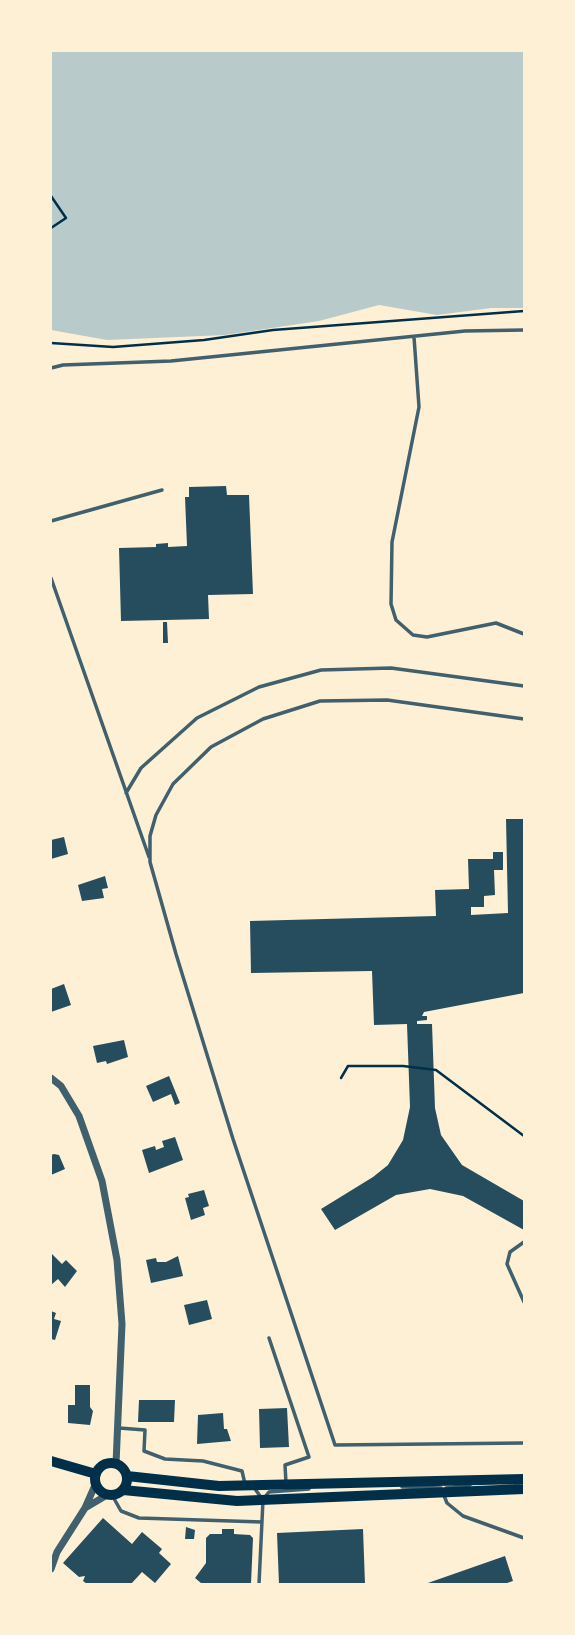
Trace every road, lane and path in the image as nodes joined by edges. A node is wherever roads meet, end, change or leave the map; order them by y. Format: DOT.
graph roads {
  1 [pos="51,196"];
  2 [pos="51,228"];
  3 [pos="524,311"];
  4 [pos="524,330"];
  5 [pos="414,337"];
  6 [pos="51,343"];
  7 [pos="51,368"];
  8 [pos="162,490"];
  9 [pos="51,521"];
  10 [pos="51,578"];
  11 [pos="524,634"];
  12 [pos="524,686"];
  13 [pos="524,719"];
  14 [pos="126,793"];
  15 [pos="150,862"];
  16 [pos="51,1078"];
  17 [pos="341,1078"];
  18 [pos="524,1136"];
  19 [pos="524,1242"];
  20 [pos="524,1302"];
  21 [pos="269,1338"];
  22 [pos="118,1428"];
  23 [pos="524,1443"];
  24 [pos="51,1461"];
  25 [pos="116,1464"];
  26 [pos="127,1476"];
  27 [pos="96,1478"];
  28 [pos="493,1479"];
  29 [pos="524,1479"];
  30 [pos="388,1482"];
  31 [pos="286,1483"];
  32 [pos="321,1483"];
  33 [pos="245,1485"];
  34 [pos="524,1489"];
  35 [pos="124,1490"];
  36 [pos="444,1493"];
  37 [pos="109,1495"];
  38 [pos="263,1500"];
  39 [pos="85,1508"];
  40 [pos="262,1522"];
  41 [pos="524,1538"];
  42 [pos="51,1569"];
  43 [pos="259,1584"];
  1 -- 2 [label="path"];
  3 -- 6 [label="path"];
  4 -- 5 [label="lane"];
  5 -- 7 [label="lane"];
  5 -- 11 [label="lane"];
  8 -- 9 [label="lane"];
  10 -- 14 [label="lane"];
  12 -- 14 [label="lane"];
  13 -- 15 [label="lane"];
  14 -- 15 [label="lane"];
  15 -- 23 [label="lane"];
  16 -- 22 [label="street"];
  17 -- 18 [label="path"];
  19 -- 20 [label="lane"];
  21 -- 31 [label="lane"];
  22 -- 25 [label="street"];
  22 -- 33 [label="lane"];
  24 -- 27 [label="main road"];
  25 -- 26 [label="main road"];
  25 -- 27 [label="main road"];
  26 -- 33 [label="main road"];
  26 -- 35 [label="main road"];
  27 -- 37 [label="main road"];
  27 -- 39 [label="street"];
  28 -- 29 [label="main road"];
  28 -- 30 [label="main road"];
  28 -- 36 [label="lane"];
  30 -- 32 [label="main road"];
  30 -- 36 [label="lane"];
  31 -- 32 [label="main road"];
  31 -- 33 [label="main road"];
  32 -- 38 [label="lane"];
  33 -- 38 [label="lane"];
  34 -- 36 [label="main road"];
  35 -- 37 [label="main road"];
  35 -- 38 [label="main road"];
  36 -- 38 [label="main road"];
  36 -- 41 [label="lane"];
  37 -- 39 [label="street"];
  37 -- 40 [label="lane"];
  38 -- 40 [label="lane"];
  39 -- 42 [label="street"];
  40 -- 43 [label="lane"];
}
